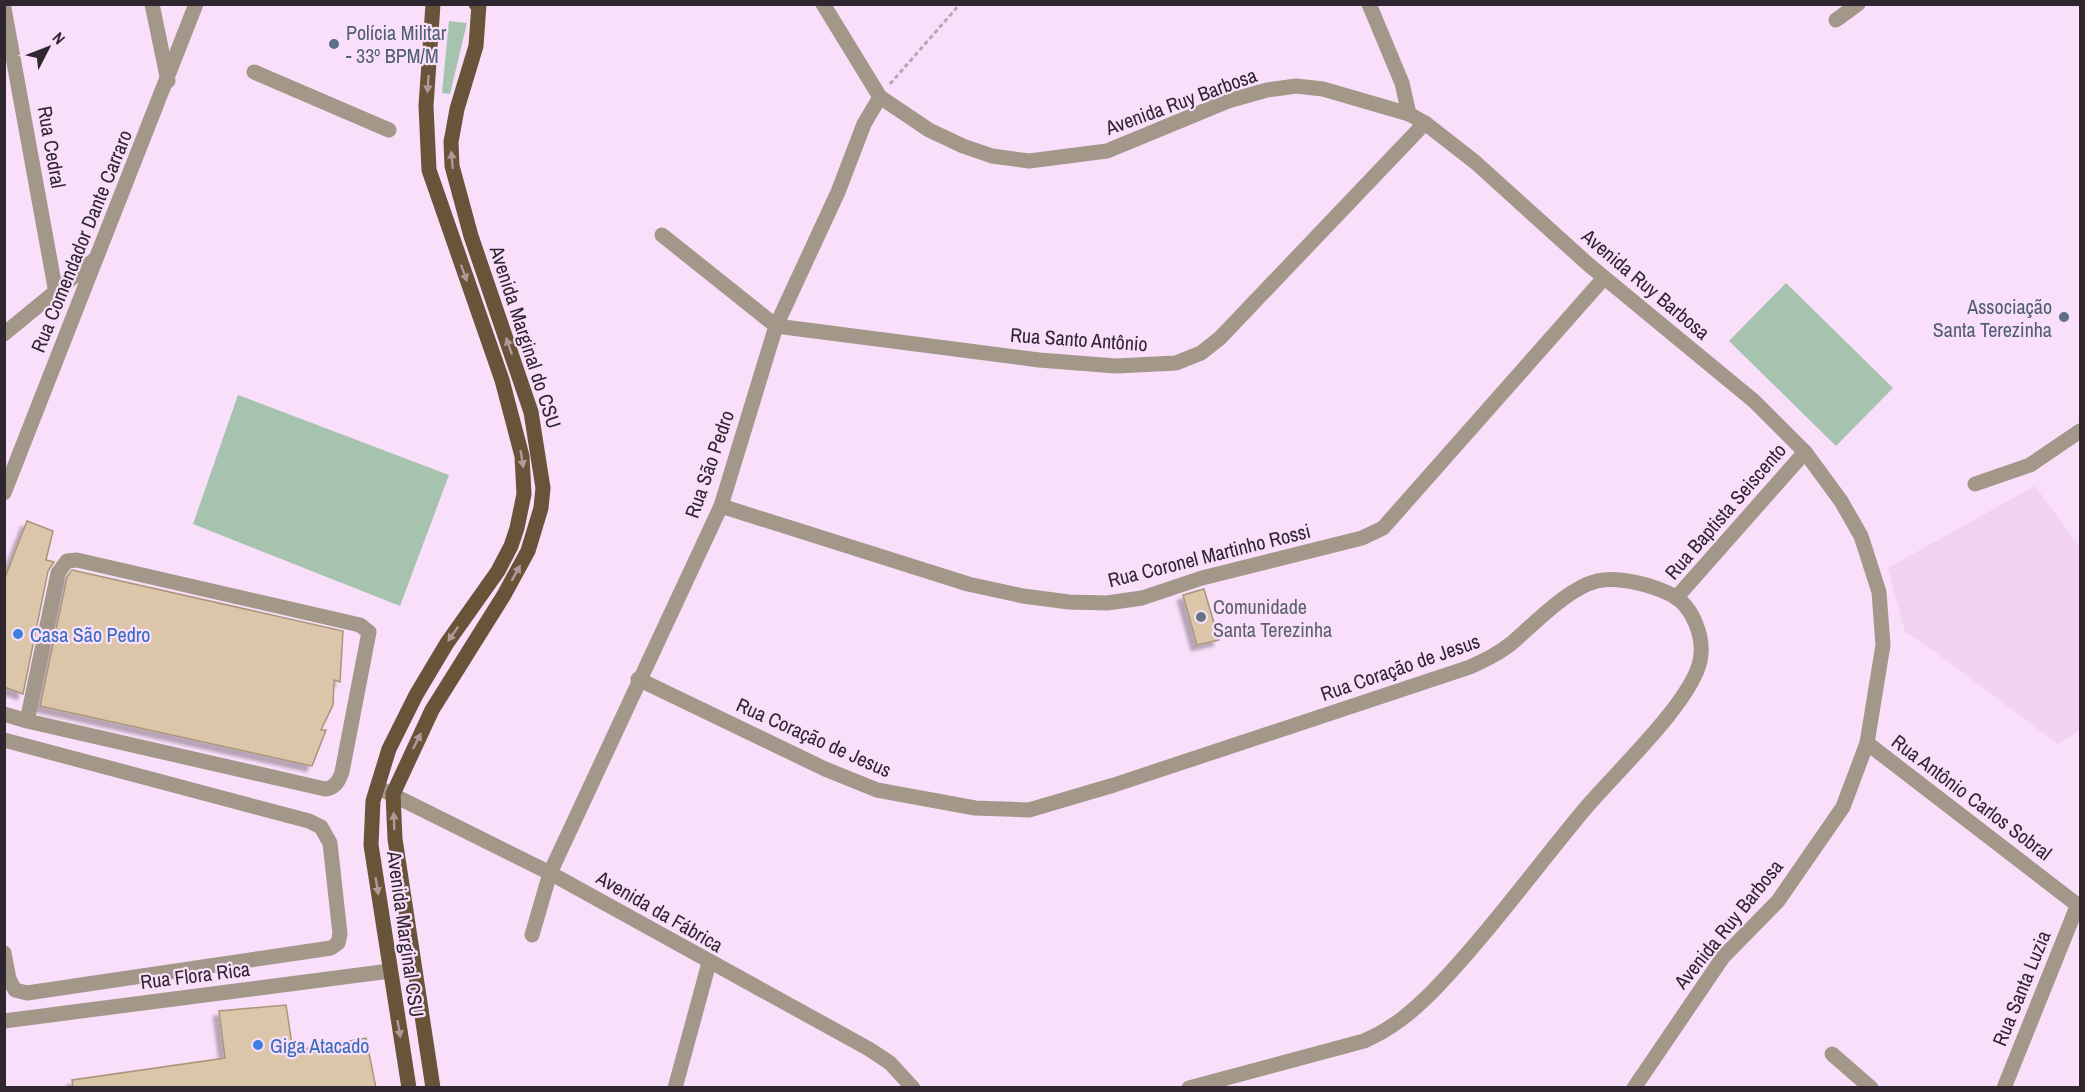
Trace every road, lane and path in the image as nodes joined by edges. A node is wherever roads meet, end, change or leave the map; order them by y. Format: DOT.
graph roads {
  1 [pos="152,4"];
  2 [pos="196,4"];
  3 [pos="433,4"];
  4 [pos="478,4"];
  5 [pos="823,4"];
  6 [pos="960,4"];
  7 [pos="1369,4"];
  8 [pos="1858,4"];
  9 [pos="4,8"];
  10 [pos="1836,20"];
  11 [pos="254,72"];
  12 [pos="168,81"];
  13 [pos="880,97"];
  14 [pos="1409,114"];
  15 [pos="1425,123"];
  16 [pos="389,130"];
  17 [pos="662,235"];
  18 [pos="97,257"];
  19 [pos="1604,278"];
  20 [pos="56,293"];
  21 [pos="776,326"];
  22 [pos="4,334"];
  23 [pos="2080,430"];
  24 [pos="1805,452"];
  25 [pos="1975,484"];
  26 [pos="4,493"];
  27 [pos="721,506"];
  28 [pos="1676,598"];
  29 [pos="638,679"];
  30 [pos="4,714"];
  31 [pos="27,721"];
  32 [pos="4,740"];
  33 [pos="1867,743"];
  34 [pos="376,787"];
  35 [pos="393,794"];
  36 [pos="550,873"];
  37 [pos="2079,905"];
  38 [pos="532,935"];
  39 [pos="4,953"];
  40 [pos="710,963"];
  41 [pos="390,971"];
  42 [pos="4,1021"];
  43 [pos="1832,1054"];
  44 [pos="434,1087"];
  45 [pos="409,1088"];
  46 [pos="675,1088"];
  47 [pos="912,1088"];
  48 [pos="1189,1088"];
  49 [pos="1634,1088"];
  50 [pos="1871,1088"];
  51 [pos="2004,1088"];
  1 -- 12 [label="street"];
  2 -- 12 [label="street, Rua Comendador Dante Carraro"];
  3 -- 34 [label="main road, Avenida Marginal do CSU, one-way"];
  35 -- 4 [label="main road, Avenida Marginal do CSU, one-way"];
  5 -- 13 [label="street, Avenida Ruy Barbosa"];
  6 -- 13 [label="path"];
  7 -- 14 [label="street"];
  8 -- 10 [label="street"];
  9 -- 20 [label="street, Rua Cedral"];
  11 -- 16 [label="street"];
  12 -- 18 [label="street, Rua Comendador Dante Carraro"];
  13 -- 14 [label="street, Avenida Ruy Barbosa"];
  13 -- 21 [label="street, Rua São Pedro"];
  14 -- 15 [label="street, Avenida Ruy Barbosa"];
  15 -- 19 [label="street, Avenida Ruy Barbosa"];
  15 -- 21 [label="street, Rua Santo Antônio"];
  17 -- 21 [label="street"];
  18 -- 20 [label="street"];
  18 -- 26 [label="street, Rua Comendador Dante Carraro"];
  19 -- 24 [label="street, Avenida Ruy Barbosa"];
  19 -- 27 [label="street, Rua Coronel Martinho Rossi"];
  20 -- 22 [label="street"];
  21 -- 27 [label="street, Rua São Pedro"];
  23 -- 25 [label="street"];
  24 -- 28 [label="street, Rua Baptista Seiscento"];
  24 -- 33 [label="street, Avenida Ruy Barbosa"];
  27 -- 29 [label="street, Rua São Pedro"];
  28 -- 29 [label="street, Rua Coração de Jesus"];
  28 -- 48 [label="street"];
  29 -- 36 [label="street, Rua São Pedro"];
  30 -- 31 [label="street"];
  31 -- 31 [label="street"];
  32 -- 39 [label="street"];
  33 -- 37 [label="street, Rua Antônio Carlos Sobral"];
  33 -- 49 [label="street, Avenida Ruy Barbosa"];
  34 -- 35 [label="street, Avenida da Fábrica"];
  34 -- 41 [label="main road, Avenida Marginal CSU, one-way"];
  35 -- 36 [label="street, Avenida da Fábrica"];
  44 -- 35 [label="main road, Avenida Marginal CSU, one-way"];
  36 -- 38 [label="street, Rua São Pedro"];
  36 -- 40 [label="street, Avenida da Fábrica"];
  37 -- 51 [label="street, Rua Santa Luzia"];
  40 -- 46 [label="street"];
  40 -- 47 [label="street, Avenida da Fábrica"];
  41 -- 42 [label="street, Rua Flora Rica"];
  41 -- 45 [label="main road, Avenida Marginal CSU, one-way"];
  43 -- 50 [label="street"];
}
